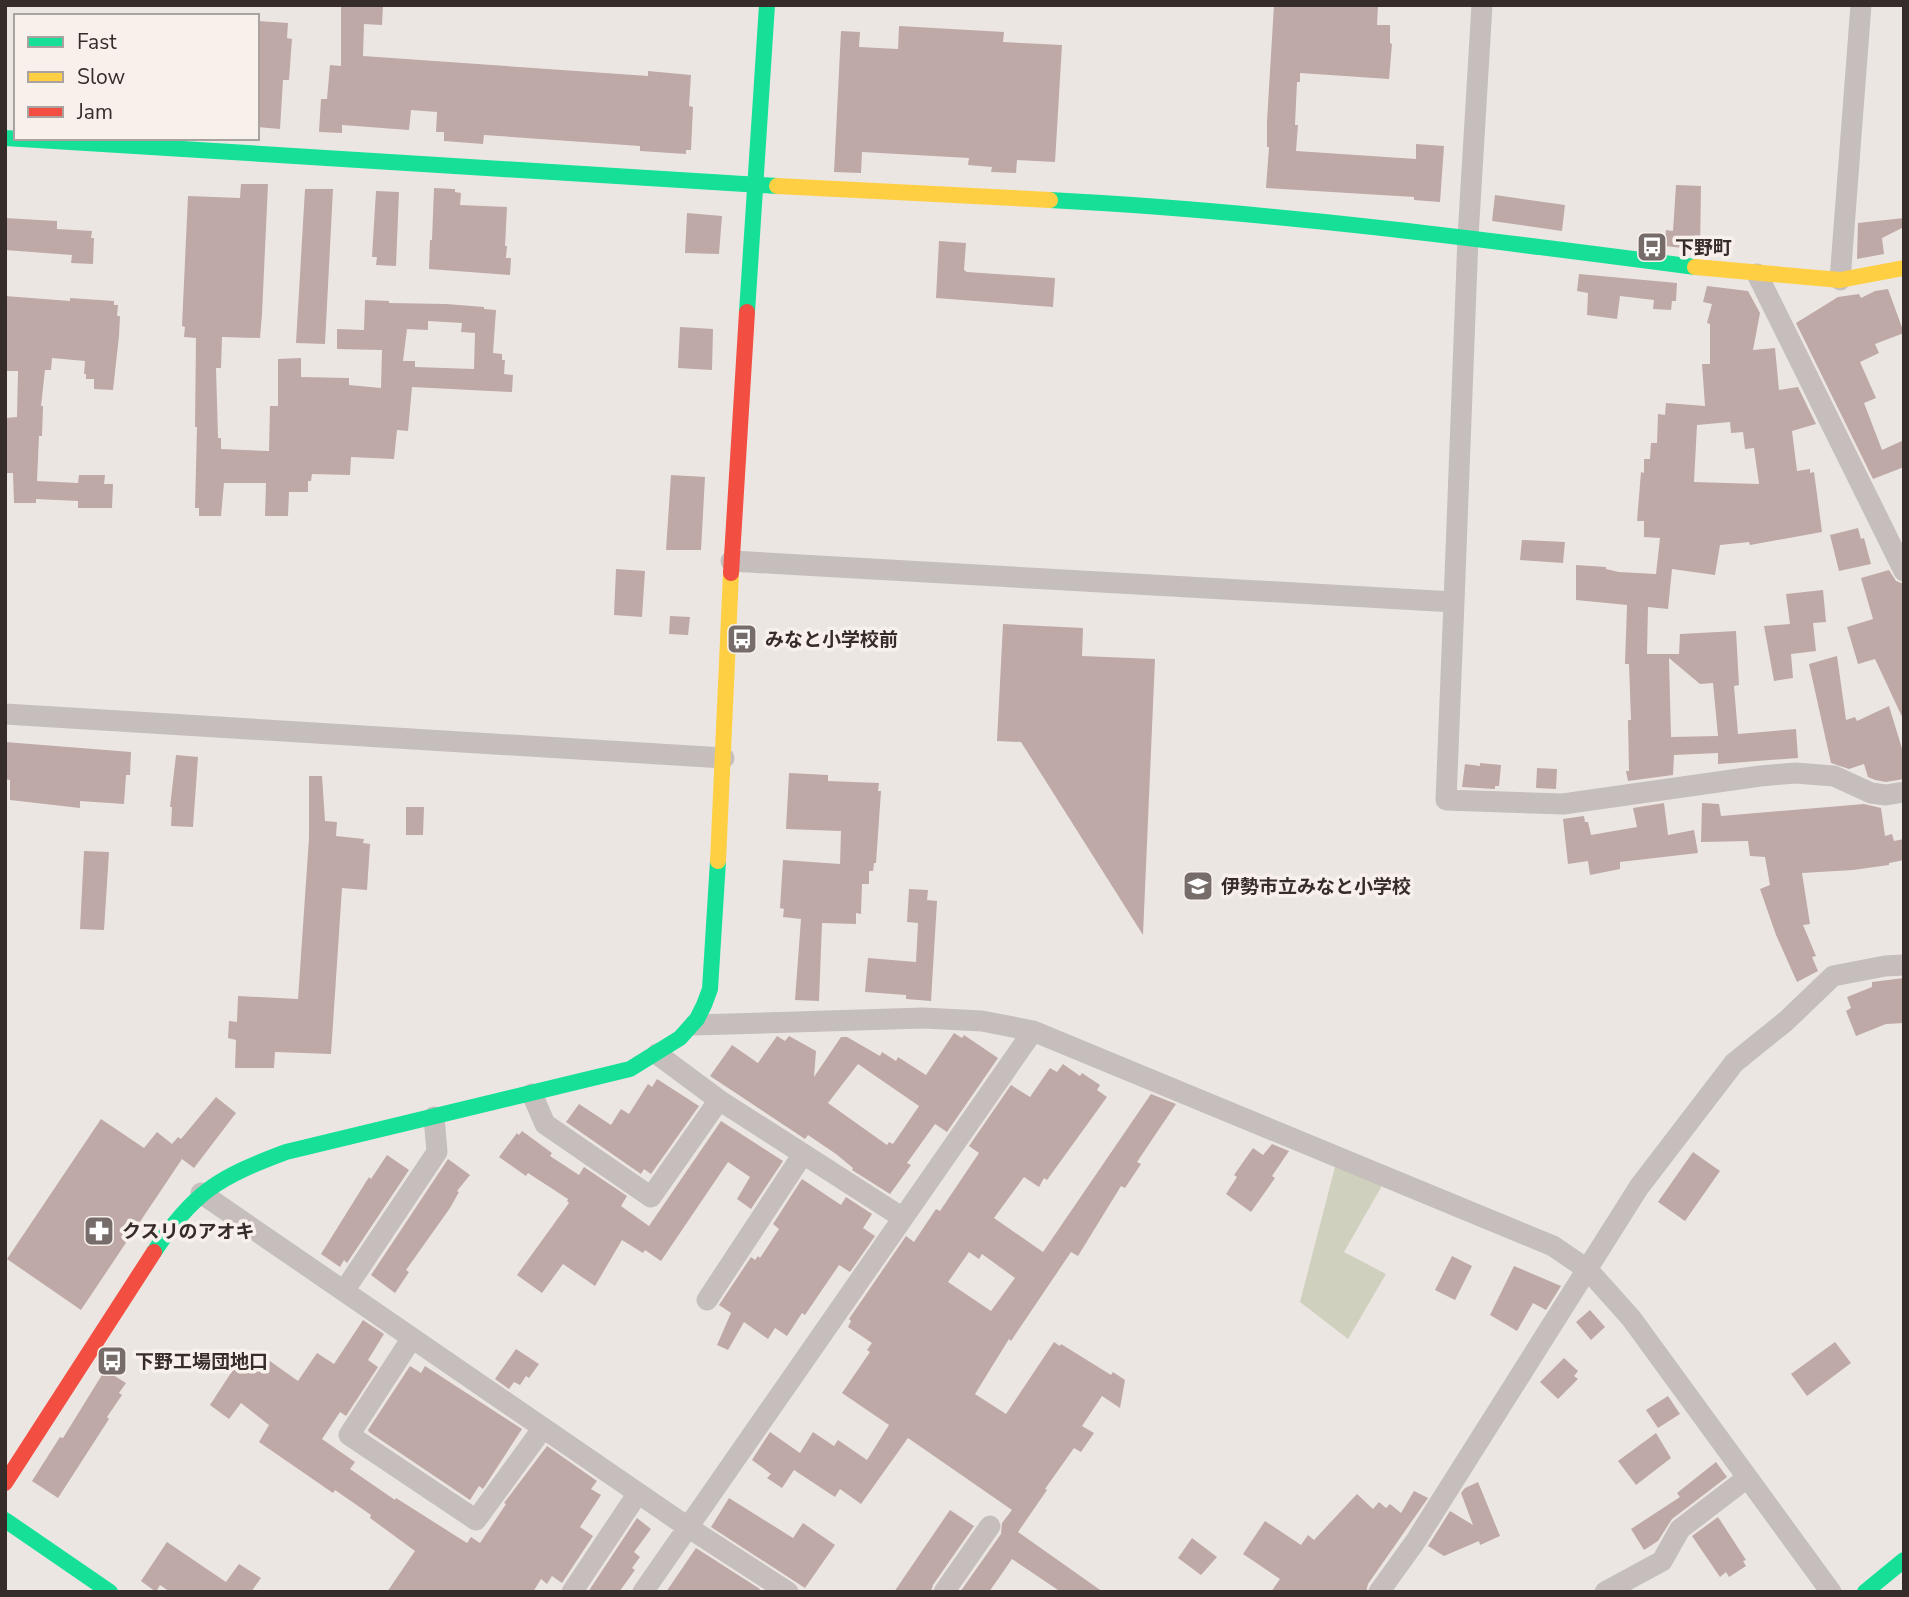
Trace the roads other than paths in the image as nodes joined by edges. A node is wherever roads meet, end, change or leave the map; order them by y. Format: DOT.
graph roads {
  1 [pos="767,5"];
  2 [pos="1482,5"];
  3 [pos="1861,5"];
  4 [pos="37,140"];
  5 [pos="755,185"];
  6 [pos="1468,237"];
  7 [pos="1904,268"];
  8 [pos="1757,274"];
  9 [pos="1840,280"];
  10 [pos="731,561"];
  11 [pos="1904,571"];
  12 [pos="1454,602"];
  13 [pos="5,714"];
  14 [pos="724,758"];
  15 [pos="1904,792"];
  16 [pos="1904,965"];
  17 [pos="695,1025"];
  18 [pos="1033,1031"];
  19 [pos="657,1054"];
  20 [pos="532,1094"];
  21 [pos="719,1100"];
  22 [pos="433,1117"];
  23 [pos="803,1154"];
  24 [pos="201,1193"];
  25 [pos="903,1218"];
  26 [pos="1588,1269"];
  27 [pos="344,1291"];
  28 [pos="707,1300"];
  29 [pos="412,1338"];
  30 [pos="543,1428"];
  31 [pos="1747,1478"];
  32 [pos="5,1483"];
  33 [pos="638,1493"];
  34 [pos="5,1520"];
  35 [pos="686,1526"];
  36 [pos="990,1526"];
  37 [pos="1904,1560"];
  38 [pos="110,1592"];
  39 [pos="572,1592"];
  40 [pos="643,1592"];
  41 [pos="788,1592"];
  42 [pos="944,1592"];
  43 [pos="1379,1592"];
  44 [pos="1605,1592"];
  45 [pos="1831,1592"];
  46 [pos="1865,1592"];
  1 -- 5 [label="street"];
  2 -- 6 [label="street"];
  3 -- 9 [label="street"];
  4 -- 5 [label="street"];
  5 -- 6 [label="street"];
  5 -- 10 [label="street"];
  6 -- 8 [label="street"];
  6 -- 12 [label="street"];
  7 -- 9 [label="street"];
  8 -- 9 [label="street"];
  8 -- 11 [label="street"];
  10 -- 12 [label="street"];
  10 -- 14 [label="street"];
  12 -- 15 [label="street"];
  13 -- 14 [label="street"];
  14 -- 17 [label="street"];
  16 -- 26 [label="street"];
  17 -- 18 [label="street"];
  17 -- 19 [label="street"];
  18 -- 25 [label="street"];
  18 -- 26 [label="street"];
  19 -- 20 [label="street"];
  19 -- 21 [label="street"];
  20 -- 21 [label="street"];
  20 -- 22 [label="street"];
  21 -- 23 [label="street"];
  22 -- 24 [label="street"];
  22 -- 27 [label="street"];
  23 -- 25 [label="street"];
  23 -- 28 [label="street"];
  24 -- 27 [label="street"];
  24 -- 32 [label="street"];
  25 -- 35 [label="street"];
  26 -- 31 [label="street"];
  26 -- 43 [label="street"];
  27 -- 29 [label="street"];
  29 -- 30 [label="street"];
  29 -- 30 [label="street"];
  30 -- 33 [label="street"];
  31 -- 44 [label="street"];
  31 -- 45 [label="street"];
  33 -- 35 [label="street"];
  33 -- 39 [label="street"];
  34 -- 38 [label="street"];
  35 -- 40 [label="street"];
  35 -- 41 [label="street"];
  36 -- 42 [label="street"];
  37 -- 46 [label="street"];
}
